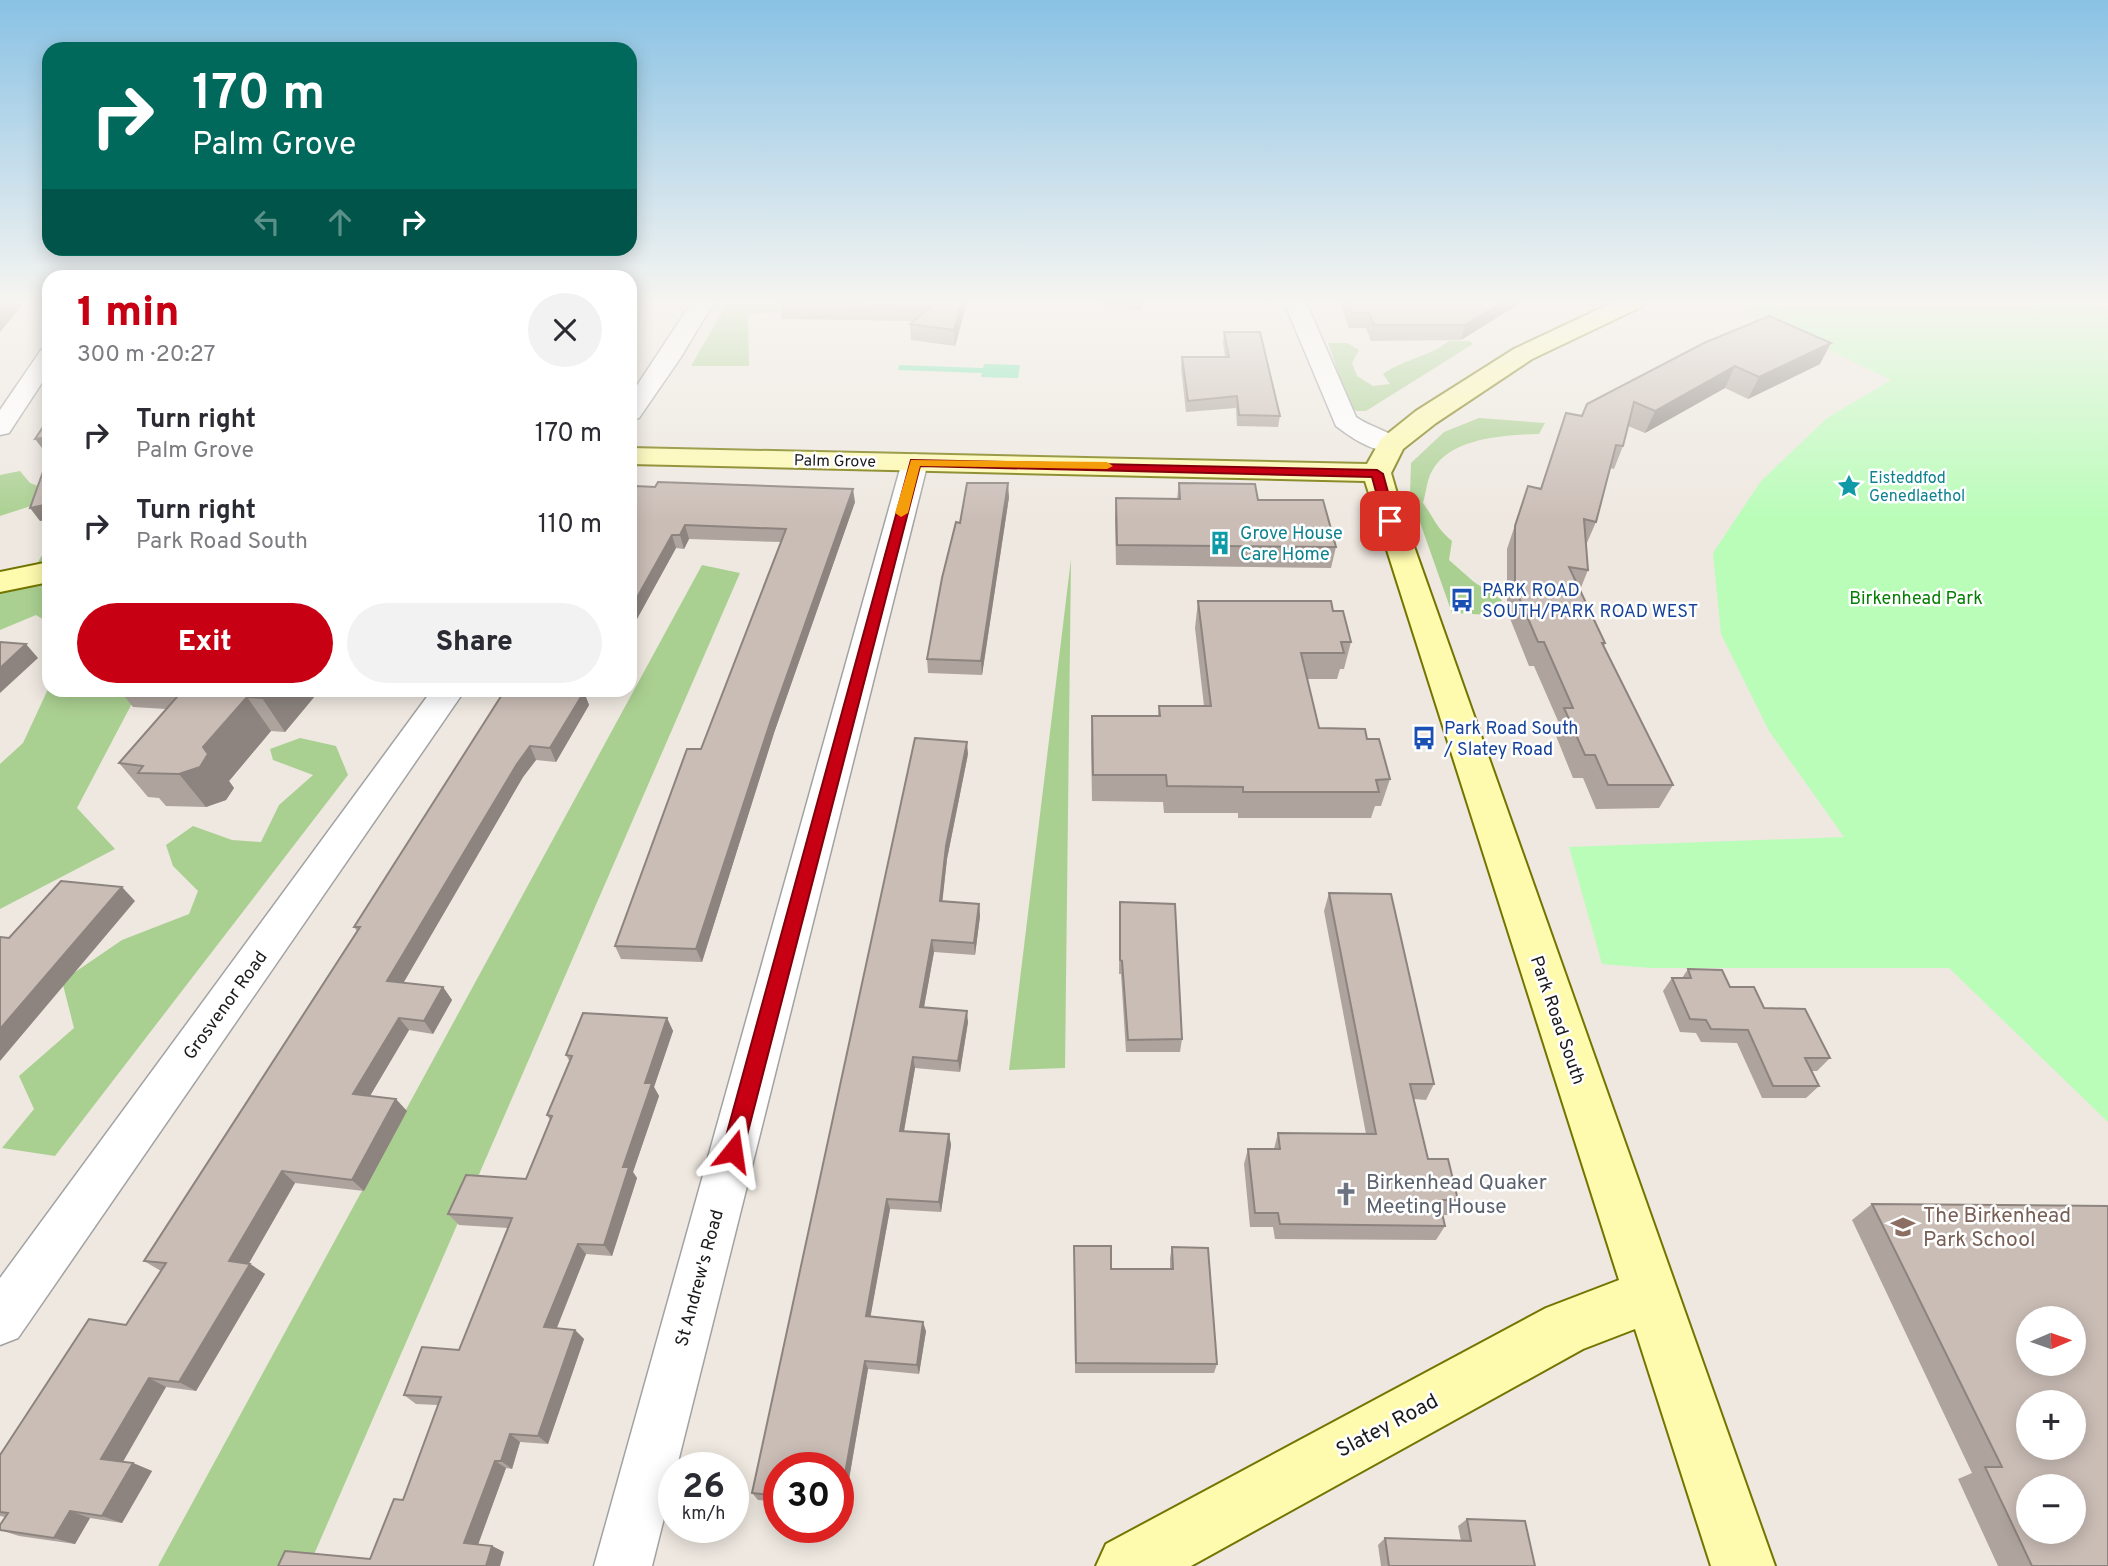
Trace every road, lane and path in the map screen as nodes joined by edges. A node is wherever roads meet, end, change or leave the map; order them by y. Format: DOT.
graph roads {
  1 [pos="36,375"];
  2 [pos="657,375"];
  3 [pos="1326,375"];
  4 [pos="1491,375"];
  5 [pos="637,403"];
  6 [pos="0,428"];
  7 [pos="637,456"];
  8 [pos="1384,459"];
  9 [pos="915,462"];
  10 [pos="42,573"];
  11 [pos="0,582"];
  12 [pos="445,697"];
  13 [pos="1652,1296"];
  14 [pos="0,1320"];
  15 [pos="623,1566"];
  16 [pos="1128,1566"];
  17 [pos="1743,1566"];
  1 -- 6 [label="street"];
  2 -- 5 [label="street"];
  3 -- 8 [label="street"];
  4 -- 8 [label="street"];
  7 -- 9 [label="street, Palm Grove"];
  8 -- 9 [label="street, Palm Grove"];
  8 -- 13 [label="street, Park Road South"];
  9 -- 15 [label="street, St Andrew's Road"];
  10 -- 11 [label="street"];
  12 -- 14 [label="street, Grosvenor Road"];
  13 -- 16 [label="street, Slatey Road"];
  13 -- 17 [label="street, Park Road South"];
}
